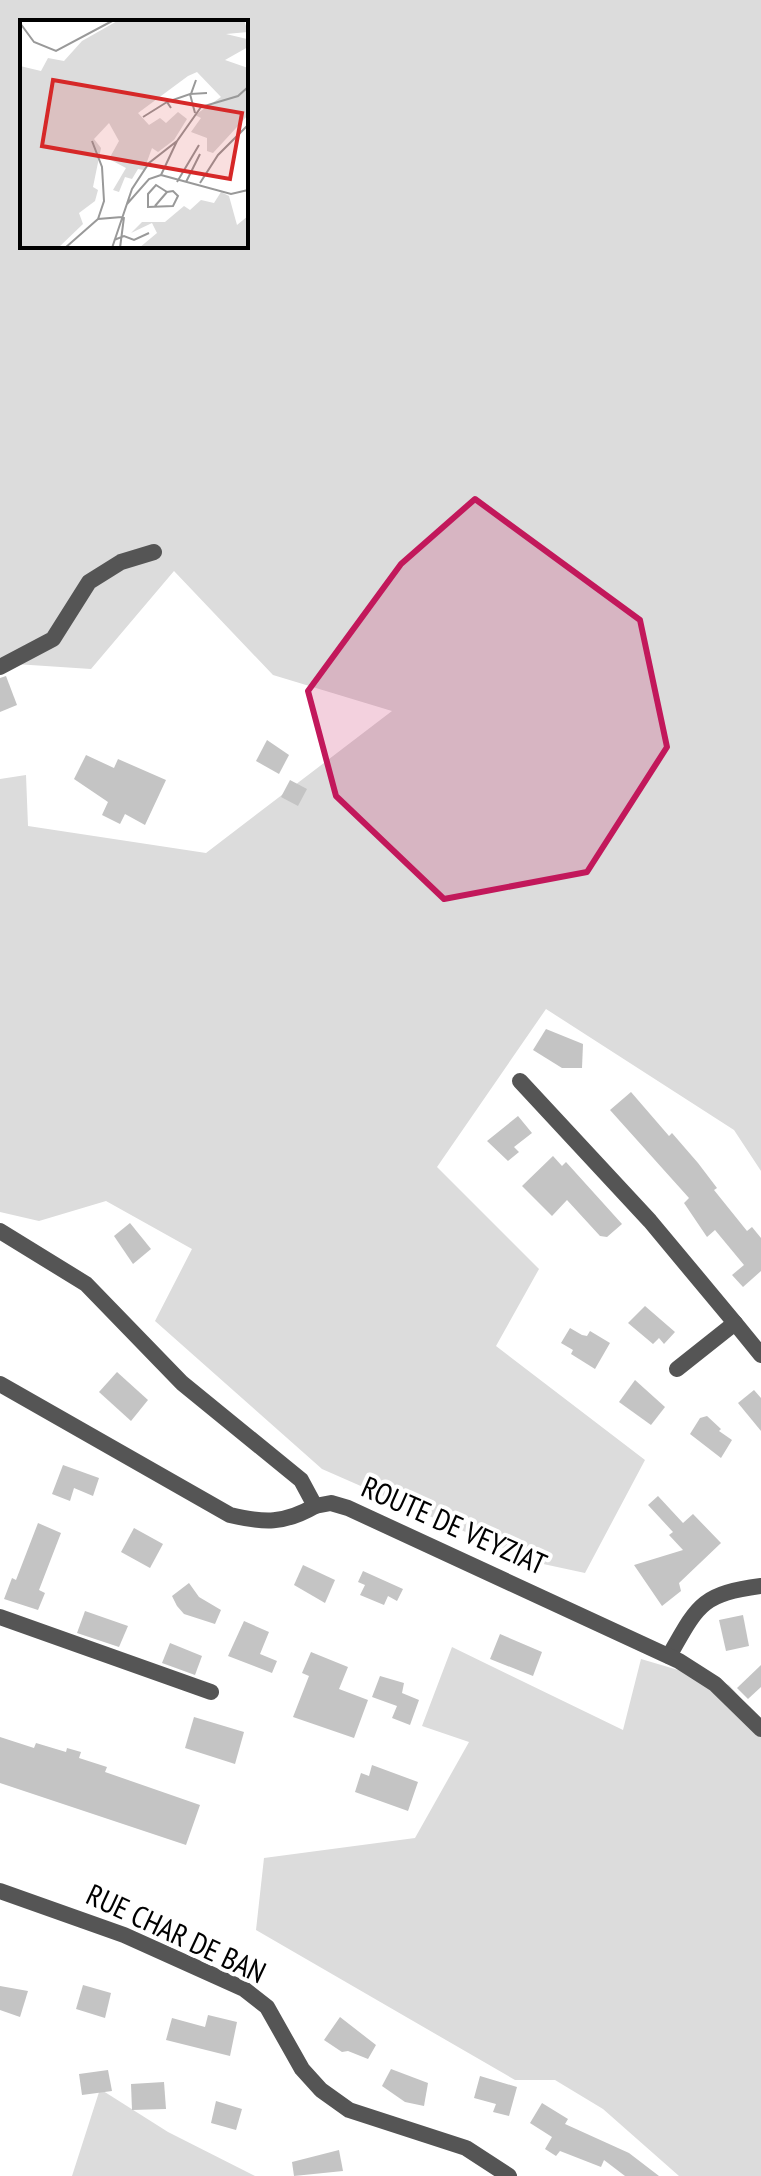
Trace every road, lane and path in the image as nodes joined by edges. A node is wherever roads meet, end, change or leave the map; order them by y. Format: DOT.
graph roads {
  1 [pos="154,552"];
  2 [pos="0,667"];
  3 [pos="520,1081"];
  4 [pos="0,1231"];
  5 [pos="735,1323"];
  6 [pos="761,1355"];
  7 [pos="677,1369"];
  8 [pos="0,1384"];
  9 [pos="315,1506"];
  10 [pos="761,1586"];
  11 [pos="0,1617"];
  12 [pos="669,1656"];
  13 [pos="211,1692"];
  14 [pos="761,1729"];
  15 [pos="0,1891"];
  16 [pos="512,2175"];
  1 -- 2 [label="street"];
  3 -- 5 [label="street"];
  4 -- 9 [label="street, ROUTE DE VEYZIAT"];
  5 -- 6 [label="street"];
  5 -- 7 [label="street"];
  8 -- 9 [label="street"];
  9 -- 12 [label="street, ROUTE DE VEYZIAT"];
  10 -- 12 [label="street"];
  11 -- 13 [label="street"];
  12 -- 14 [label="street, ROUTE DE VEYZIAT"];
  15 -- 16 [label="street, RUE CHAR DE BAN"];
}
